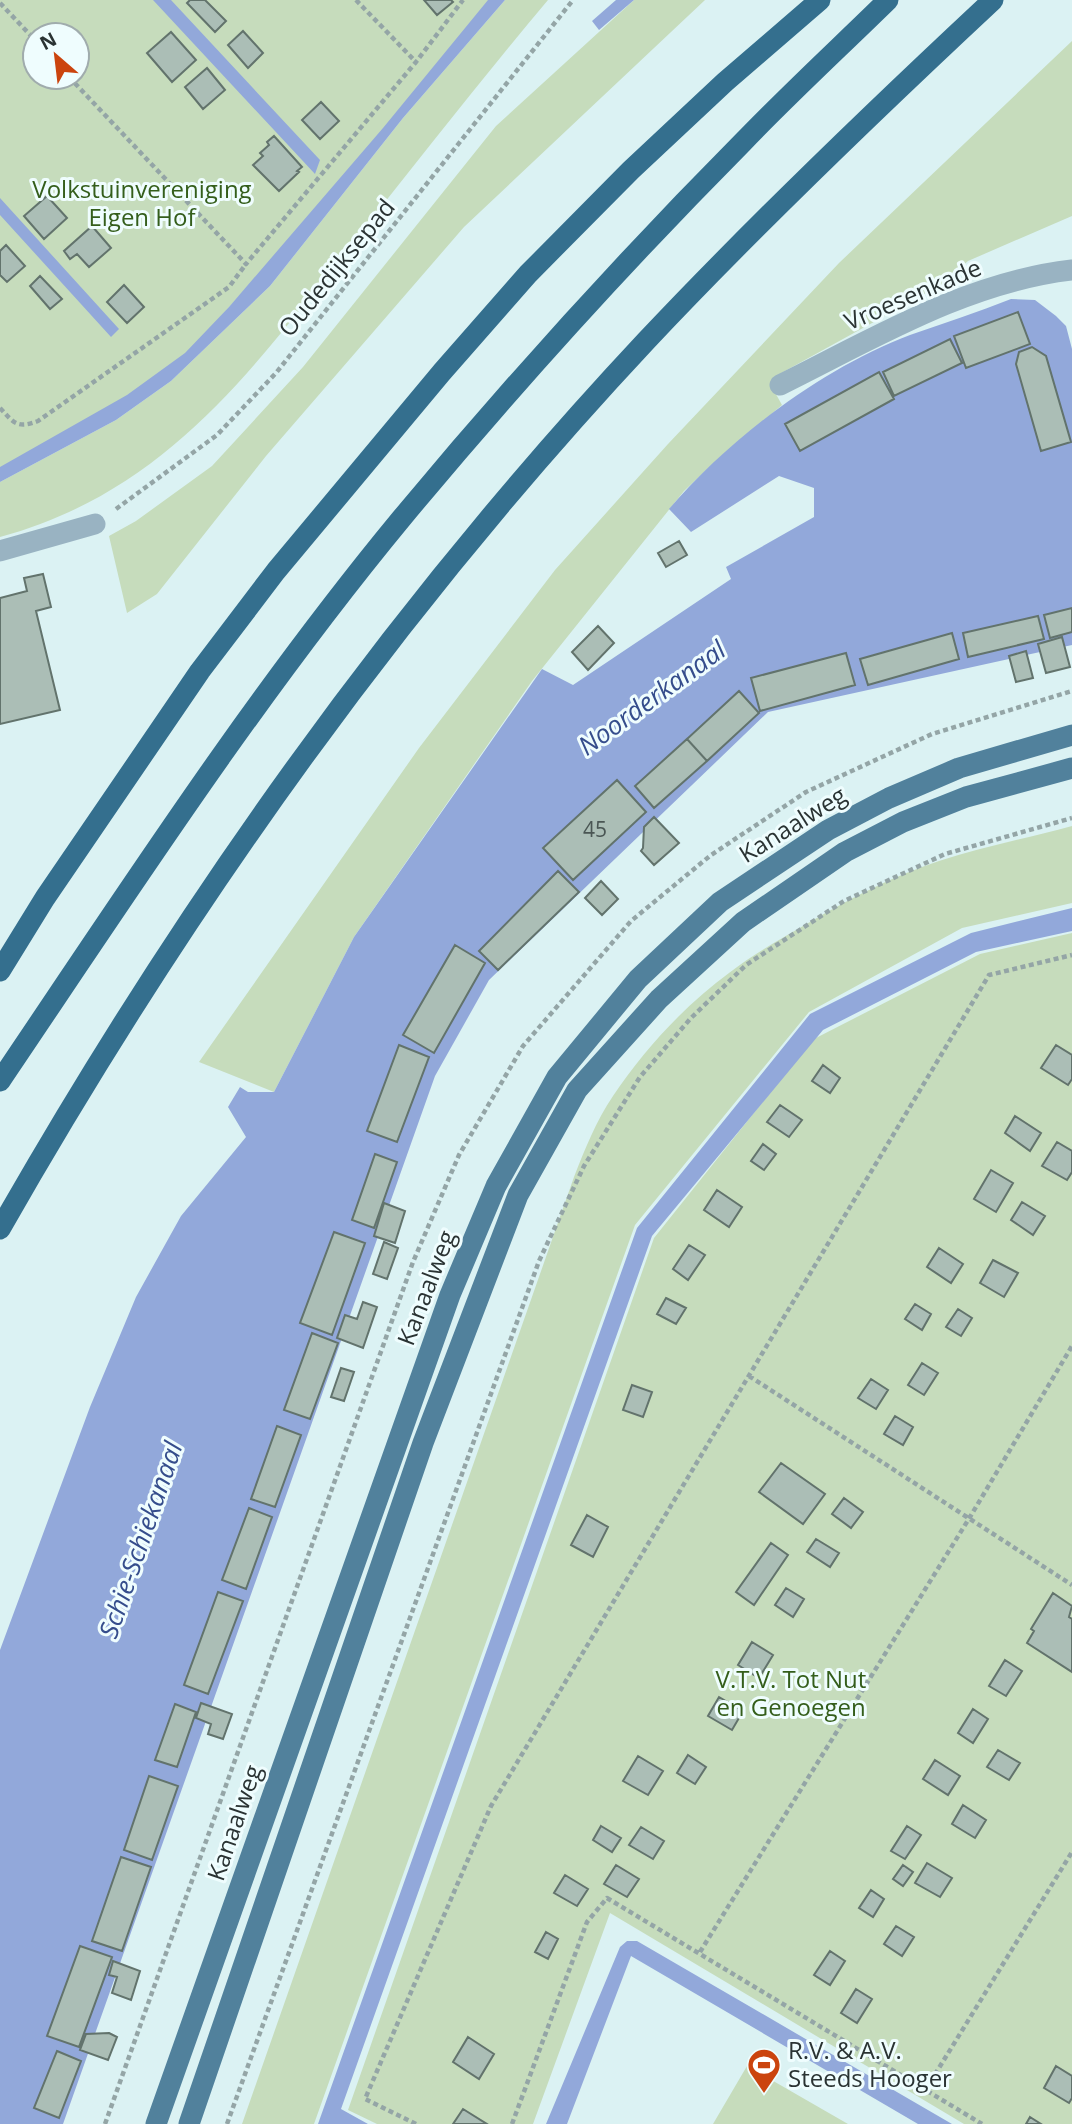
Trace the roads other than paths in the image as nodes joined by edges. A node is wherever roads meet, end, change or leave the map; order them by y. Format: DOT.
graph roads {
  1 [pos="820,0"];
  2 [pos="888,0"];
  3 [pos="993,0"];
  4 [pos="1072,270"];
  5 [pos="780,384"];
  6 [pos="95,524"];
  7 [pos="0,551"];
  8 [pos="1072,735"];
  9 [pos="1072,768"];
  10 [pos="0,971"];
  11 [pos="0,1081"];
  12 [pos="0,1229"];
  13 [pos="156,2124"];
  14 [pos="189,2124"];
  1 -- 10 [label="highway"];
  2 -- 11 [label="highway"];
  3 -- 12 [label="highway"];
  4 -- 5 [label="street, Vroesenkade"];
  6 -- 7 [label="street"];
  8 -- 13 [label="main road, Kanaalweg"];
  9 -- 14 [label="main road, Kanaalweg"];
}
